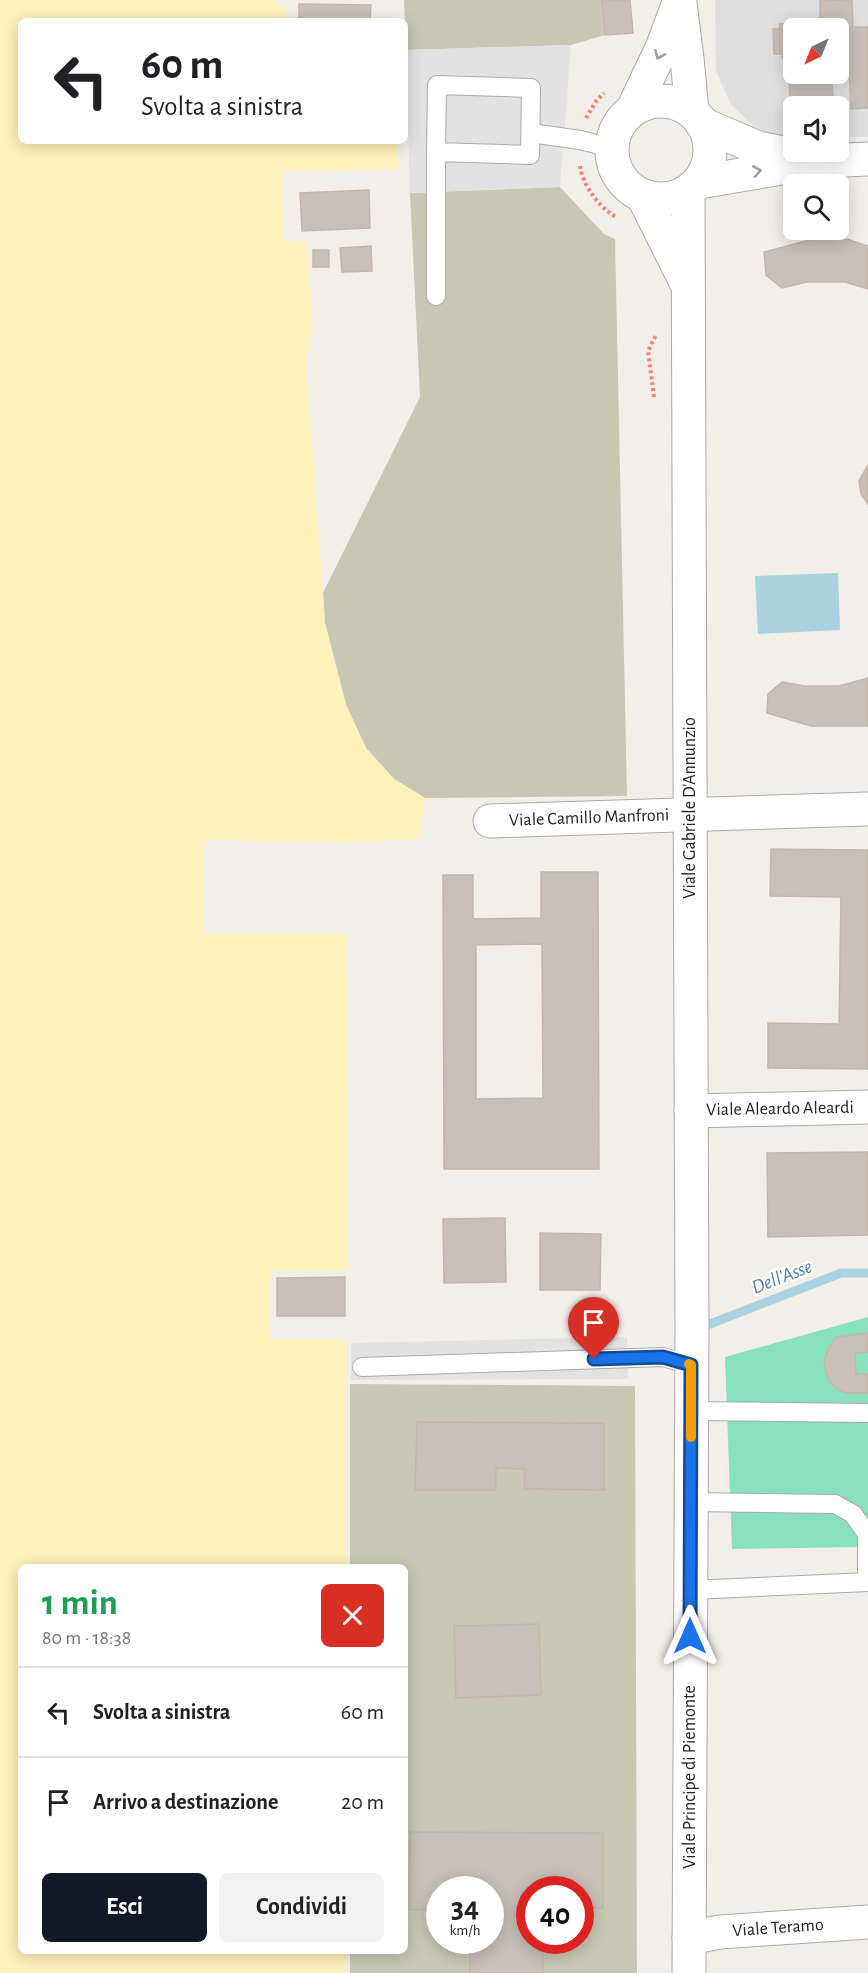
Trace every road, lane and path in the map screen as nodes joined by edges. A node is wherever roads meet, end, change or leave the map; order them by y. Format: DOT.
graph roads {
  1 [pos="680,0"];
  2 [pos="633,109"];
  3 [pos="697,118"];
  4 [pos="531,134"];
  5 [pos="612,148"];
  6 [pos="436,152"];
  7 [pos="783,153"];
  8 [pos="849,159"];
  9 [pos="868,159"];
  10 [pos="813,162"];
  11 [pos="693,187"];
  12 [pos="643,196"];
  13 [pos="688,287"];
  14 [pos="435,296"];
  15 [pos="868,809"];
  16 [pos="690,814"];
  17 [pos="490,821"];
  18 [pos="868,1107"];
  19 [pos="691,1111"];
  20 [pos="692,1329"];
  21 [pos="691,1365"];
  22 [pos="362,1367"];
  23 [pos="692,1411"];
  24 [pos="868,1413"];
  25 [pos="691,1502"];
  26 [pos="867,1582"];
  27 [pos="690,1590"];
  28 [pos="868,1922"];
  29 [pos="689,1938"];
  30 [pos="689,1973"];
  1 -- 2 [label="street, one-way"];
  1 -- 3 [label="street"];
  2 -- 3 [label="street"];
  2 -- 5 [label="street"];
  3 -- 7 [label="street"];
  3 -- 11 [label="street"];
  4 -- 5 [label="lane"];
  4 -- 6 [label="lane"];
  4 -- 6 [label="lane"];
  5 -- 12 [label="street"];
  6 -- 14 [label="lane"];
  8 -- 9 [label="street"];
  11 -- 10 [label="street, one-way"];
  11 -- 12 [label="street"];
  11 -- 13 [label="street, Viale Gabriele D'Annunzio"];
  12 -- 13 [label="street, Viale Gabriele D'Annunzio"];
  13 -- 16 [label="street, Viale Gabriele D'Annunzio"];
  15 -- 16 [label="street, Viale Camillo Manfroni"];
  16 -- 17 [label="street, Viale Camillo Manfroni"];
  16 -- 19 [label="street, Viale Gabriele D'Annunzio"];
  18 -- 19 [label="street, Viale Aleardo Aleardi"];
  19 -- 20 [label="street, Viale Gabriele D'Annunzio"];
  20 -- 21 [label="street, Viale Principe di Piemonte"];
  21 -- 22 [label="lane"];
  21 -- 23 [label="street, Viale Principe di Piemonte"];
  23 -- 24 [label="lane"];
  23 -- 25 [label="street, Viale Principe di Piemonte"];
  25 -- 26 [label="lane"];
  25 -- 27 [label="street, Viale Principe di Piemonte"];
  26 -- 27 [label="lane"];
  27 -- 29 [label="street, Viale Principe di Piemonte"];
  28 -- 29 [label="street, Viale Teramo"];
  29 -- 30 [label="street, Viale Principe di Piemonte"];
}
